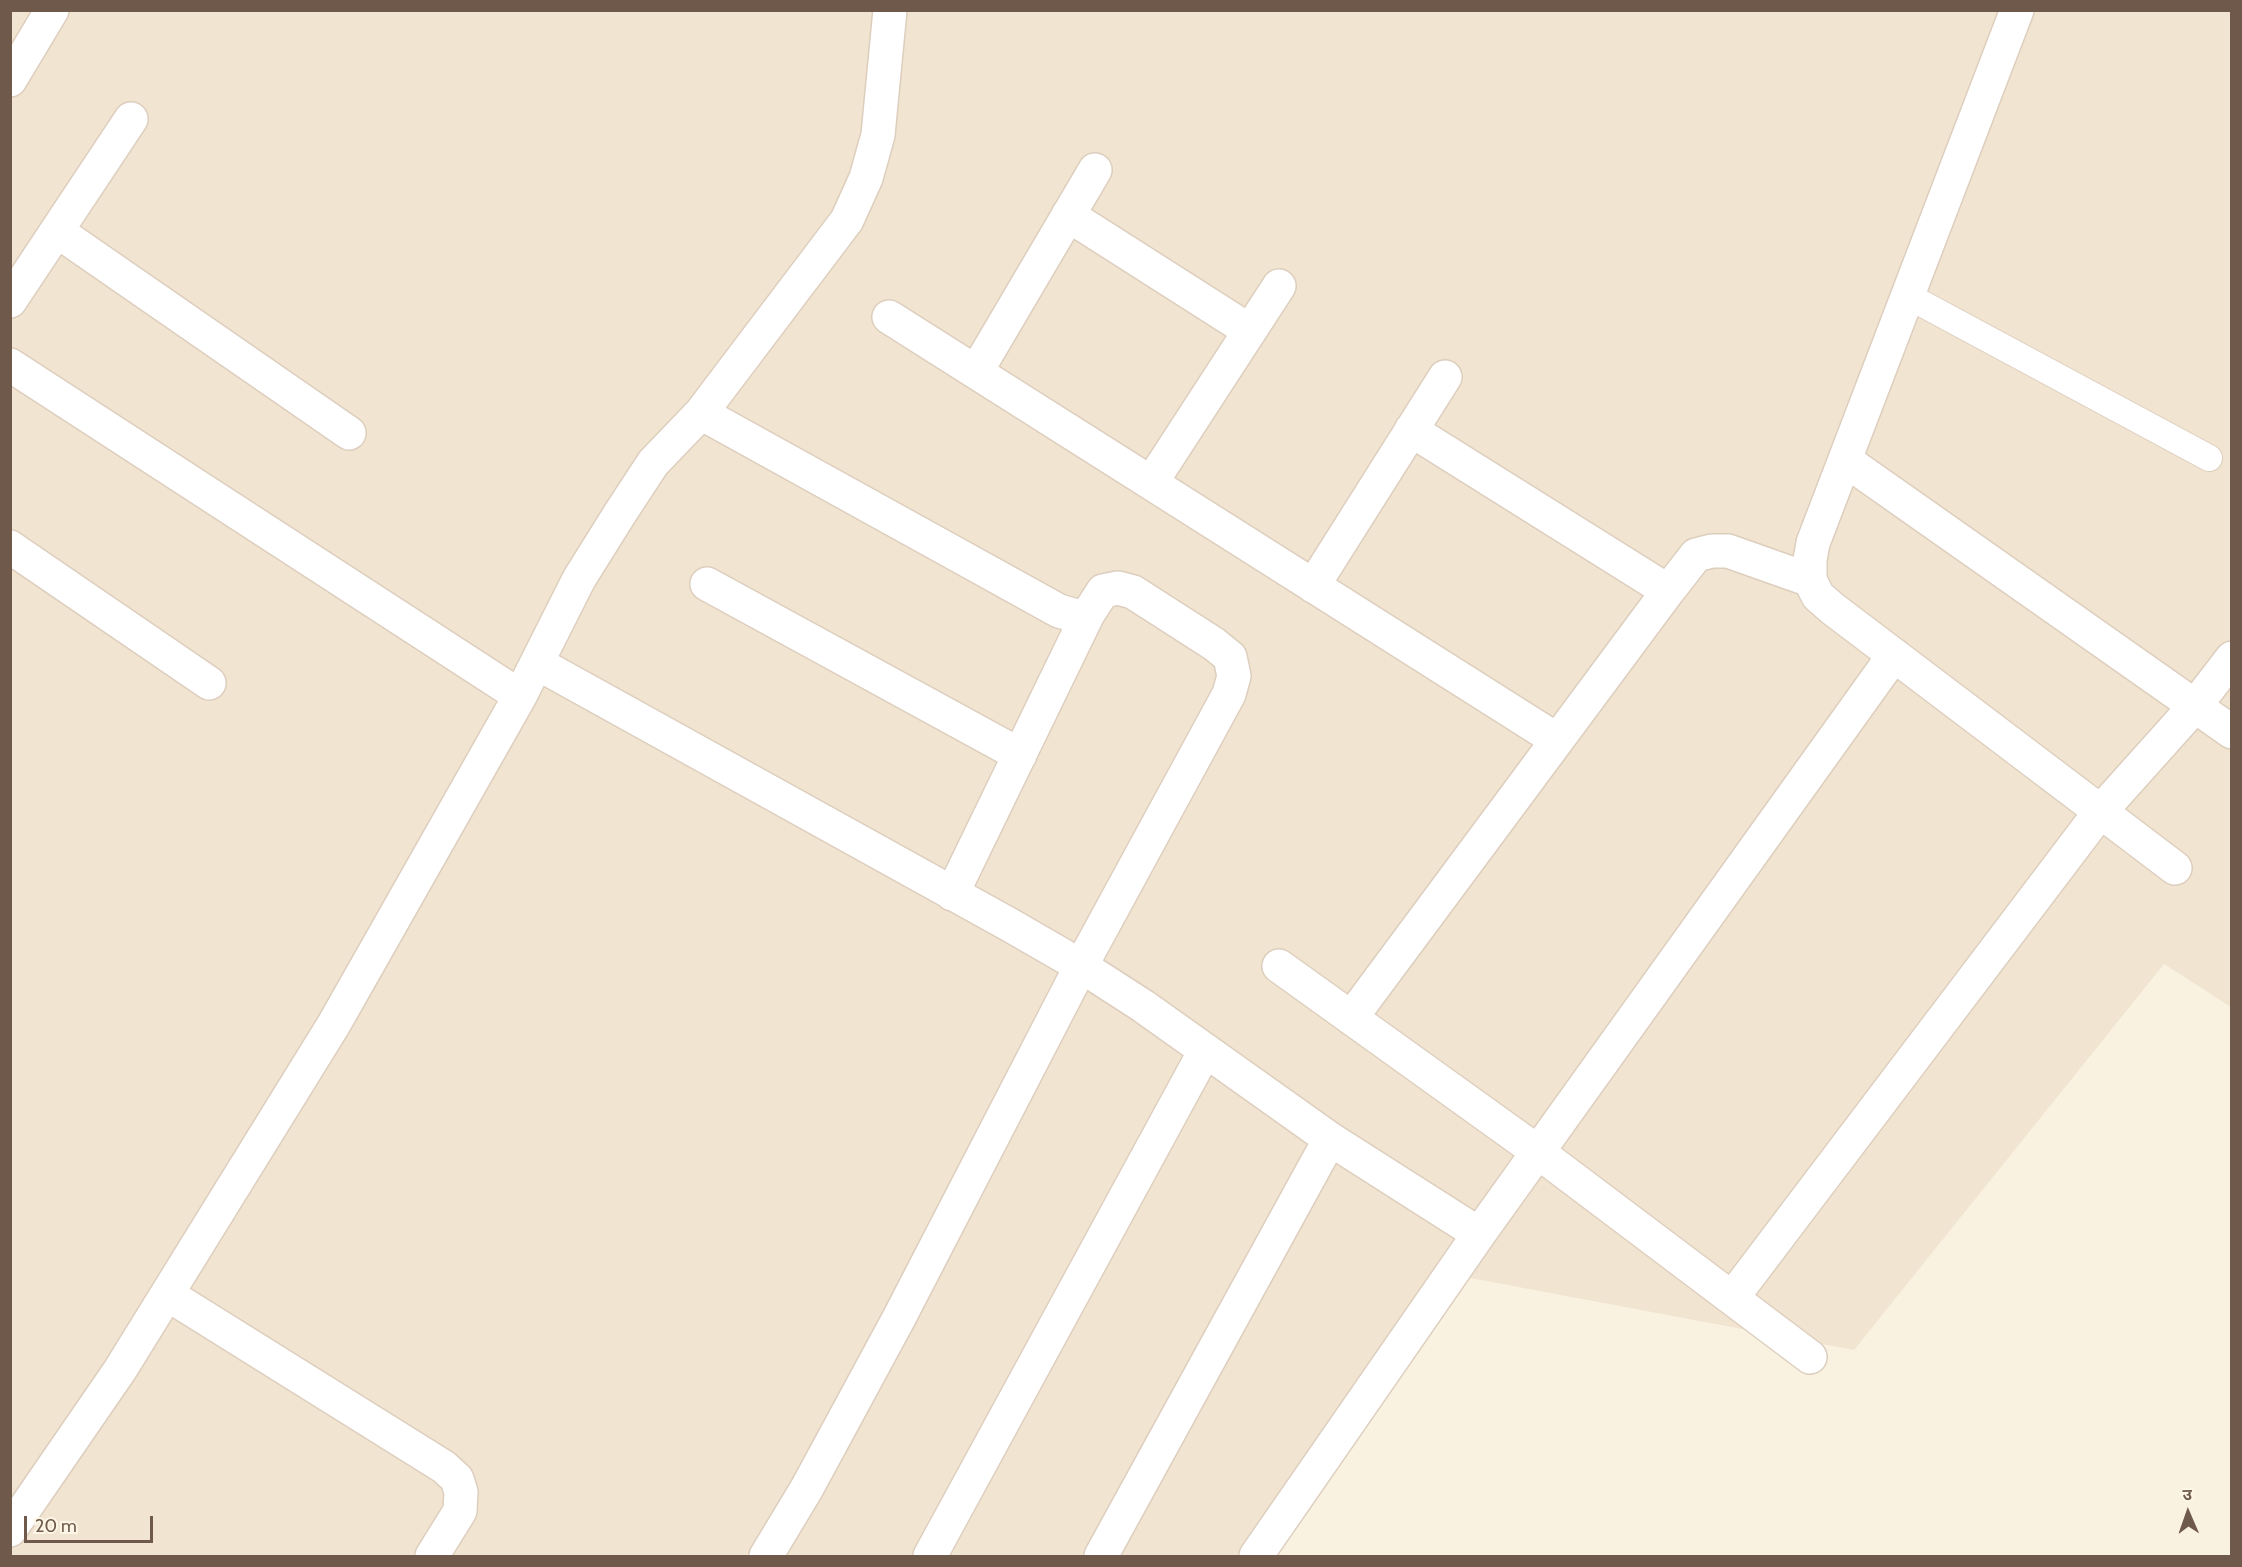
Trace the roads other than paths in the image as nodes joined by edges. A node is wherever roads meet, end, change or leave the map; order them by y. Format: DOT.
graph roads {
  1 [pos="52,10"];
  2 [pos="890,10"];
  3 [pos="2018,10"];
  4 [pos="13,70"];
  5 [pos="131,119"];
  6 [pos="1095,170"];
  7 [pos="1068,215"];
  8 [pos="57,231"];
  9 [pos="1279,286"];
  10 [pos="1908,296"];
  11 [pos="10,301"];
  12 [pos="889,318"];
  13 [pos="1250,331"];
  14 [pos="10,365"];
  15 [pos="976,372"];
  16 [pos="1445,376"];
  17 [pos="701,412"];
  18 [pos="1411,430"];
  19 [pos="349,433"];
  20 [pos="2209,458"];
  21 [pos="1845,460"];
  22 [pos="1151,483"];
  23 [pos="10,547"];
  24 [pos="1810,580"];
  25 [pos="707,584"];
  26 [pos="1313,586"];
  27 [pos="1668,591"];
  28 [pos="1088,614"];
  29 [pos="1894,655"];
  30 [pos="2232,658"];
  31 [pos="537,663"];
  32 [pos="209,683"];
  33 [pos="520,696"];
  34 [pos="2195,706"];
  35 [pos="2232,732"];
  36 [pos="1557,740"];
  37 [pos="1020,755"];
  38 [pos="2100,812"];
  39 [pos="2175,868"];
  40 [pos="952,894"];
  41 [pos="1081,966"];
  42 [pos="1278,966"];
  43 [pos="1352,1018"];
  44 [pos="1205,1051"];
  45 [pos="1330,1139"];
  46 [pos="1538,1152"];
  47 [pos="1479,1234"];
  48 [pos="167,1294"];
  49 [pos="1732,1298"];
  50 [pos="1810,1357"];
  51 [pos="10,1530"];
  52 [pos="432,1557"];
  53 [pos="766,1557"];
  54 [pos="930,1557"];
  55 [pos="1101,1557"];
  56 [pos="1256,1557"];
  1 -- 4 [label="street"];
  2 -- 17 [label="street"];
  3 -- 10 [label="street"];
  5 -- 8 [label="street"];
  6 -- 7 [label="street"];
  7 -- 13 [label="street"];
  7 -- 15 [label="street"];
  8 -- 11 [label="street"];
  8 -- 19 [label="street"];
  9 -- 13 [label="street"];
  10 -- 20 [label="lane"];
  10 -- 21 [label="street"];
  12 -- 15 [label="street"];
  13 -- 22 [label="street"];
  14 -- 33 [label="street"];
  15 -- 22 [label="street"];
  16 -- 18 [label="street"];
  17 -- 28 [label="street"];
  17 -- 31 [label="street"];
  18 -- 26 [label="street"];
  18 -- 27 [label="street"];
  21 -- 24 [label="street"];
  21 -- 34 [label="street"];
  22 -- 26 [label="street"];
  23 -- 32 [label="street"];
  24 -- 27 [label="street"];
  24 -- 29 [label="street"];
  25 -- 37 [label="street"];
  26 -- 36 [label="street"];
  27 -- 36 [label="street"];
  28 -- 37 [label="street"];
  28 -- 41 [label="street"];
  29 -- 38 [label="street"];
  29 -- 46 [label="street"];
  30 -- 34 [label="street"];
  31 -- 33 [label="street"];
  31 -- 40 [label="street"];
  33 -- 48 [label="street"];
  34 -- 35 [label="street"];
  34 -- 38 [label="street"];
  36 -- 43 [label="street"];
  37 -- 40 [label="street"];
  38 -- 39 [label="street"];
  38 -- 49 [label="street"];
  40 -- 41 [label="street"];
  41 -- 44 [label="street"];
  41 -- 53 [label="street"];
  42 -- 43 [label="street"];
  43 -- 46 [label="street"];
  44 -- 45 [label="street"];
  44 -- 54 [label="street"];
  45 -- 47 [label="street"];
  45 -- 55 [label="street"];
  46 -- 47 [label="street"];
  46 -- 49 [label="street"];
  47 -- 56 [label="street"];
  48 -- 51 [label="street"];
  48 -- 52 [label="street"];
  49 -- 50 [label="street"];
}
